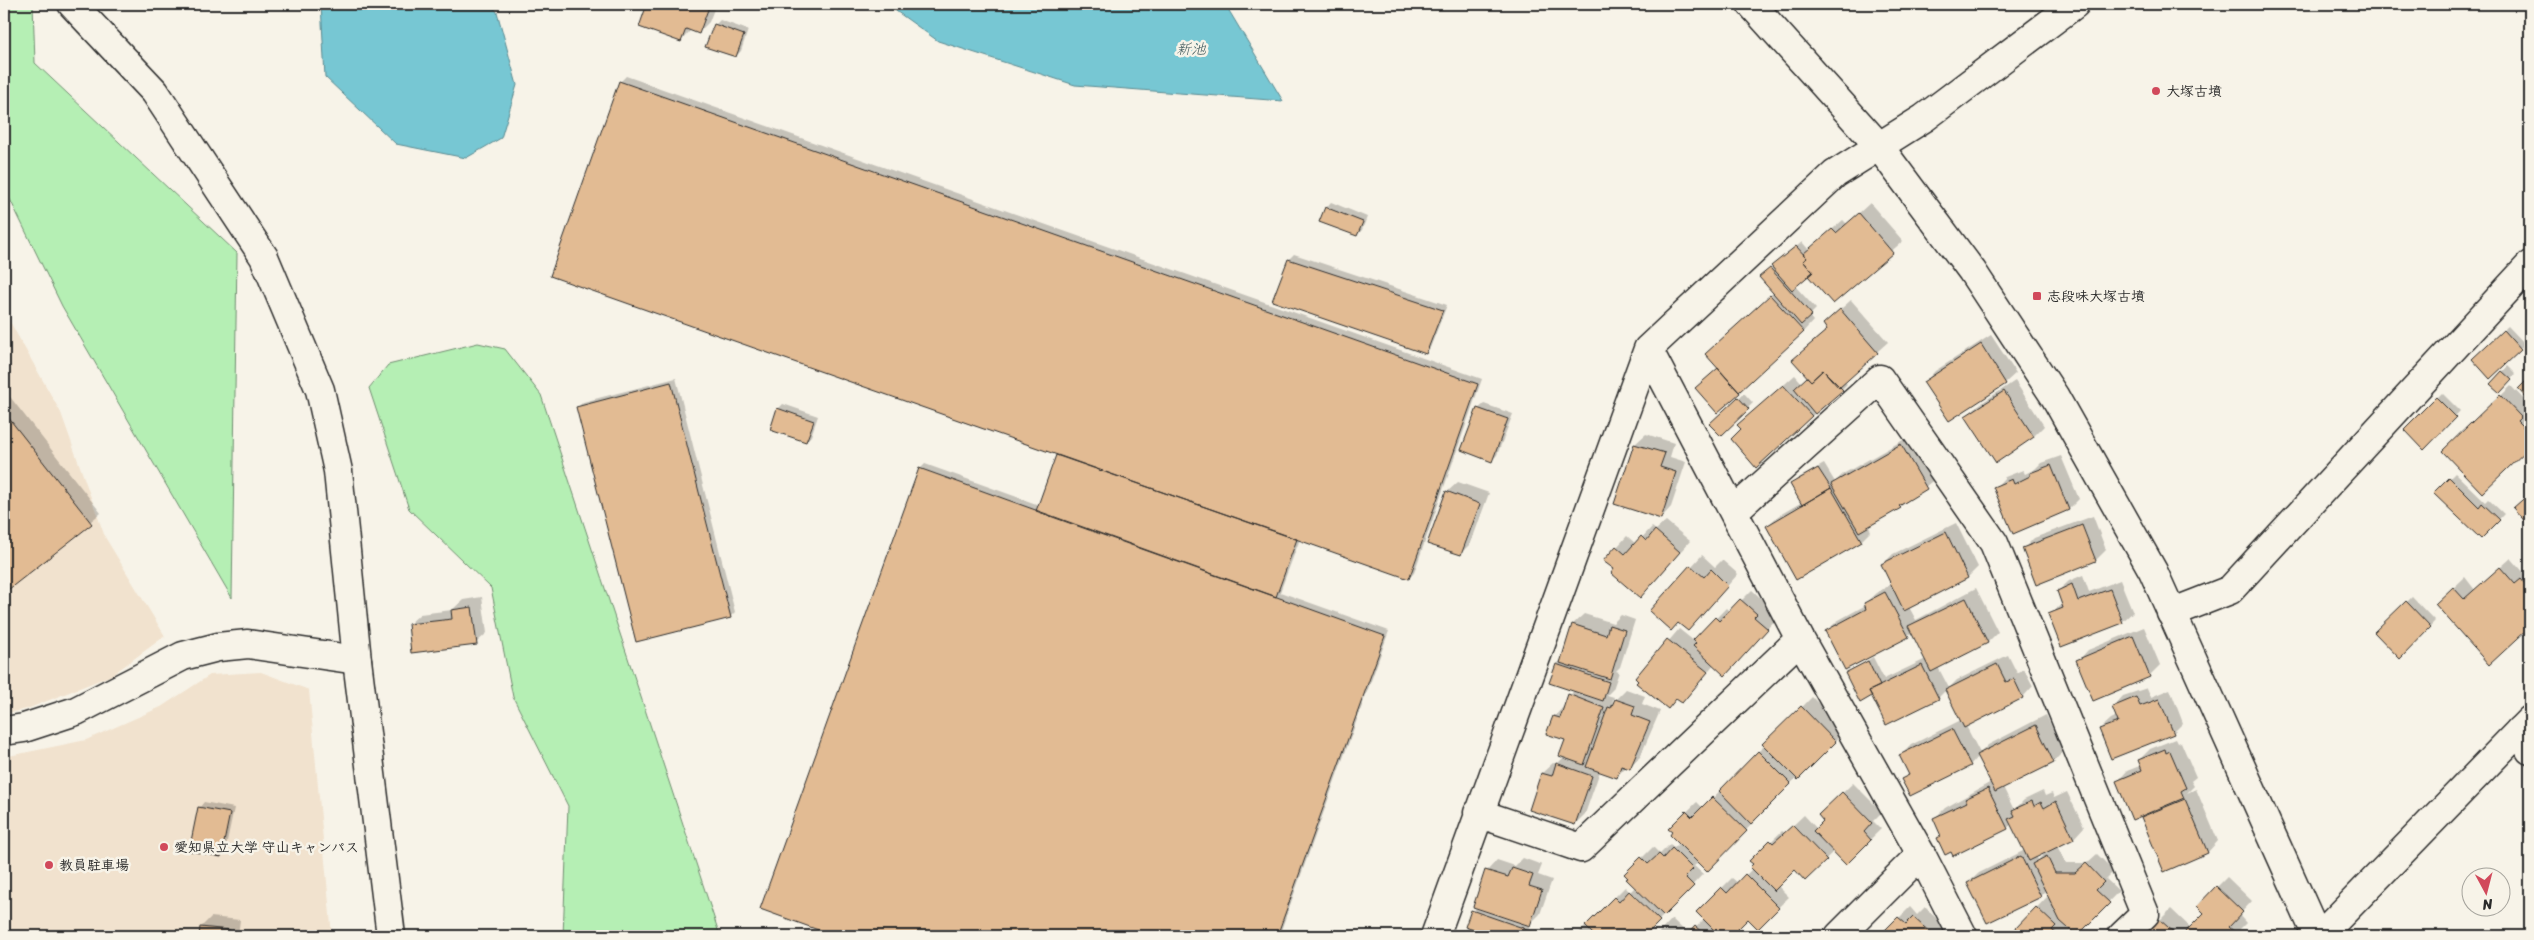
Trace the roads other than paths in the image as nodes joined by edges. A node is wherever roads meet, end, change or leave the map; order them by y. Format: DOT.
graph roads {
  1 [pos="72,4"];
  2 [pos="1751,4"];
  3 [pos="2075,4"];
  4 [pos="1878,145"];
  5 [pos="2530,265"];
  6 [pos="1648,349"];
  7 [pos="1734,511"];
  8 [pos="2171,613"];
  9 [pos="1800,639"];
  10 [pos="357,660"];
  11 [pos="4,731"];
  12 [pos="2527,733"];
  13 [pos="1478,813"];
  14 [pos="1921,854"];
  15 [pos="392,936"];
  16 [pos="1435,936"];
  17 [pos="1839,936"];
  18 [pos="1963,936"];
  19 [pos="2122,936"];
  20 [pos="2318,936"];
  1 -- 10 [label="street"];
  2 -- 4 [label="street"];
  3 -- 4 [label="street"];
  4 -- 6 [label="street"];
  4 -- 8 [label="street"];
  5 -- 8 [label="street"];
  6 -- 7 [label="street"];
  6 -- 13 [label="street"];
  7 -- 9 [label="street"];
  7 -- 19 [label="street"];
  8 -- 20 [label="street"];
  9 -- 13 [label="street"];
  9 -- 14 [label="street"];
  10 -- 11 [label="street"];
  10 -- 15 [label="street"];
  12 -- 20 [label="street"];
  13 -- 16 [label="street"];
  14 -- 17 [label="street"];
  14 -- 18 [label="street"];
}
